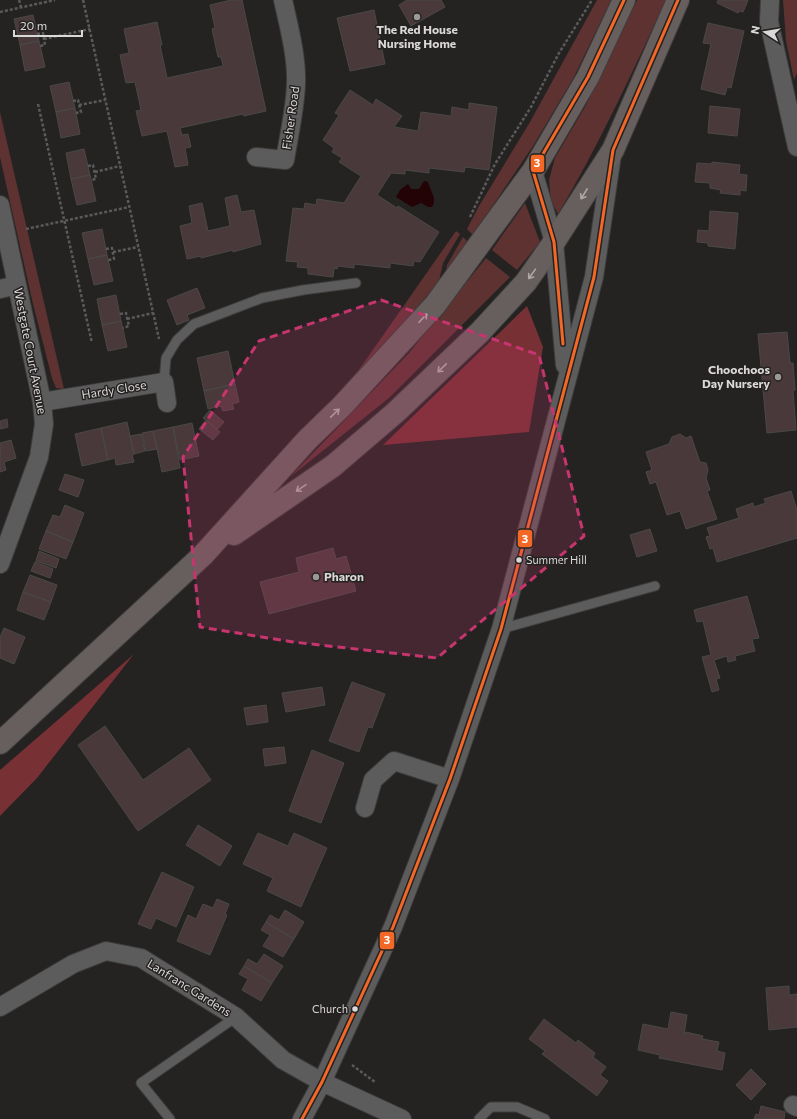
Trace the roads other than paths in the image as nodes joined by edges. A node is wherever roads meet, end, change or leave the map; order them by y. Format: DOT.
graph roads {
  1 [pos="283,0"];
  2 [pos="624,0"];
  3 [pos="678,0"];
  4 [pos="770,0"];
  5 [pos="797,144"];
  6 [pos="612,150"];
  7 [pos="256,157"];
  8 [pos="533,171"];
  9 [pos="0,205"];
  10 [pos="554,242"];
  11 [pos="356,283"];
  12 [pos="8,287"];
  13 [pos="566,378"];
  14 [pos="164,382"];
  15 [pos="42,402"];
  16 [pos="167,402"];
  17 [pos="2,553"];
  18 [pos="203,555"];
  19 [pos="654,586"];
  20 [pos="501,629"];
  21 [pos="0,743"];
  22 [pos="450,779"];
  23 [pos="365,808"];
  24 [pos="0,1007"];
  25 [pos="236,1017"];
  26 [pos="322,1082"];
  27 [pos="170,1119"];
  28 [pos="302,1119"];
  29 [pos="402,1119"];
  30 [pos="480,1119"];
  31 [pos="545,1119"];
  1 -- 7 [label="street, Fisher Road"];
  2 -- 8 [label="main road"];
  3 -- 6 [label="main road"];
  4 -- 5 [label="street"];
  6 -- 10 [label="main road, one-way"];
  6 -- 13 [label="street"];
  8 -- 10 [label="street"];
  18 -- 8 [label="main road, one-way"];
  9 -- 12 [label="street, Westgate Court Avenue"];
  10 -- 13 [label="street"];
  10 -- 18 [label="main road, one-way"];
  11 -- 14 [label="lane"];
  12 -- 15 [label="street, Westgate Court Avenue"];
  13 -- 20 [label="street"];
  14 -- 15 [label="street, Hardy Close"];
  14 -- 16 [label="street"];
  15 -- 17 [label="street, Westgate Court Avenue"];
  18 -- 21 [label="main road"];
  19 -- 20 [label="lane"];
  20 -- 22 [label="street"];
  22 -- 23 [label="street"];
  22 -- 26 [label="street"];
  24 -- 25 [label="street, Lanfranc Gardens"];
  25 -- 26 [label="street, Lanfranc Gardens"];
  25 -- 27 [label="lane"];
  26 -- 28 [label="street"];
  26 -- 29 [label="street, Lanfranc Gardens"];
  30 -- 31 [label="lane"];
}
